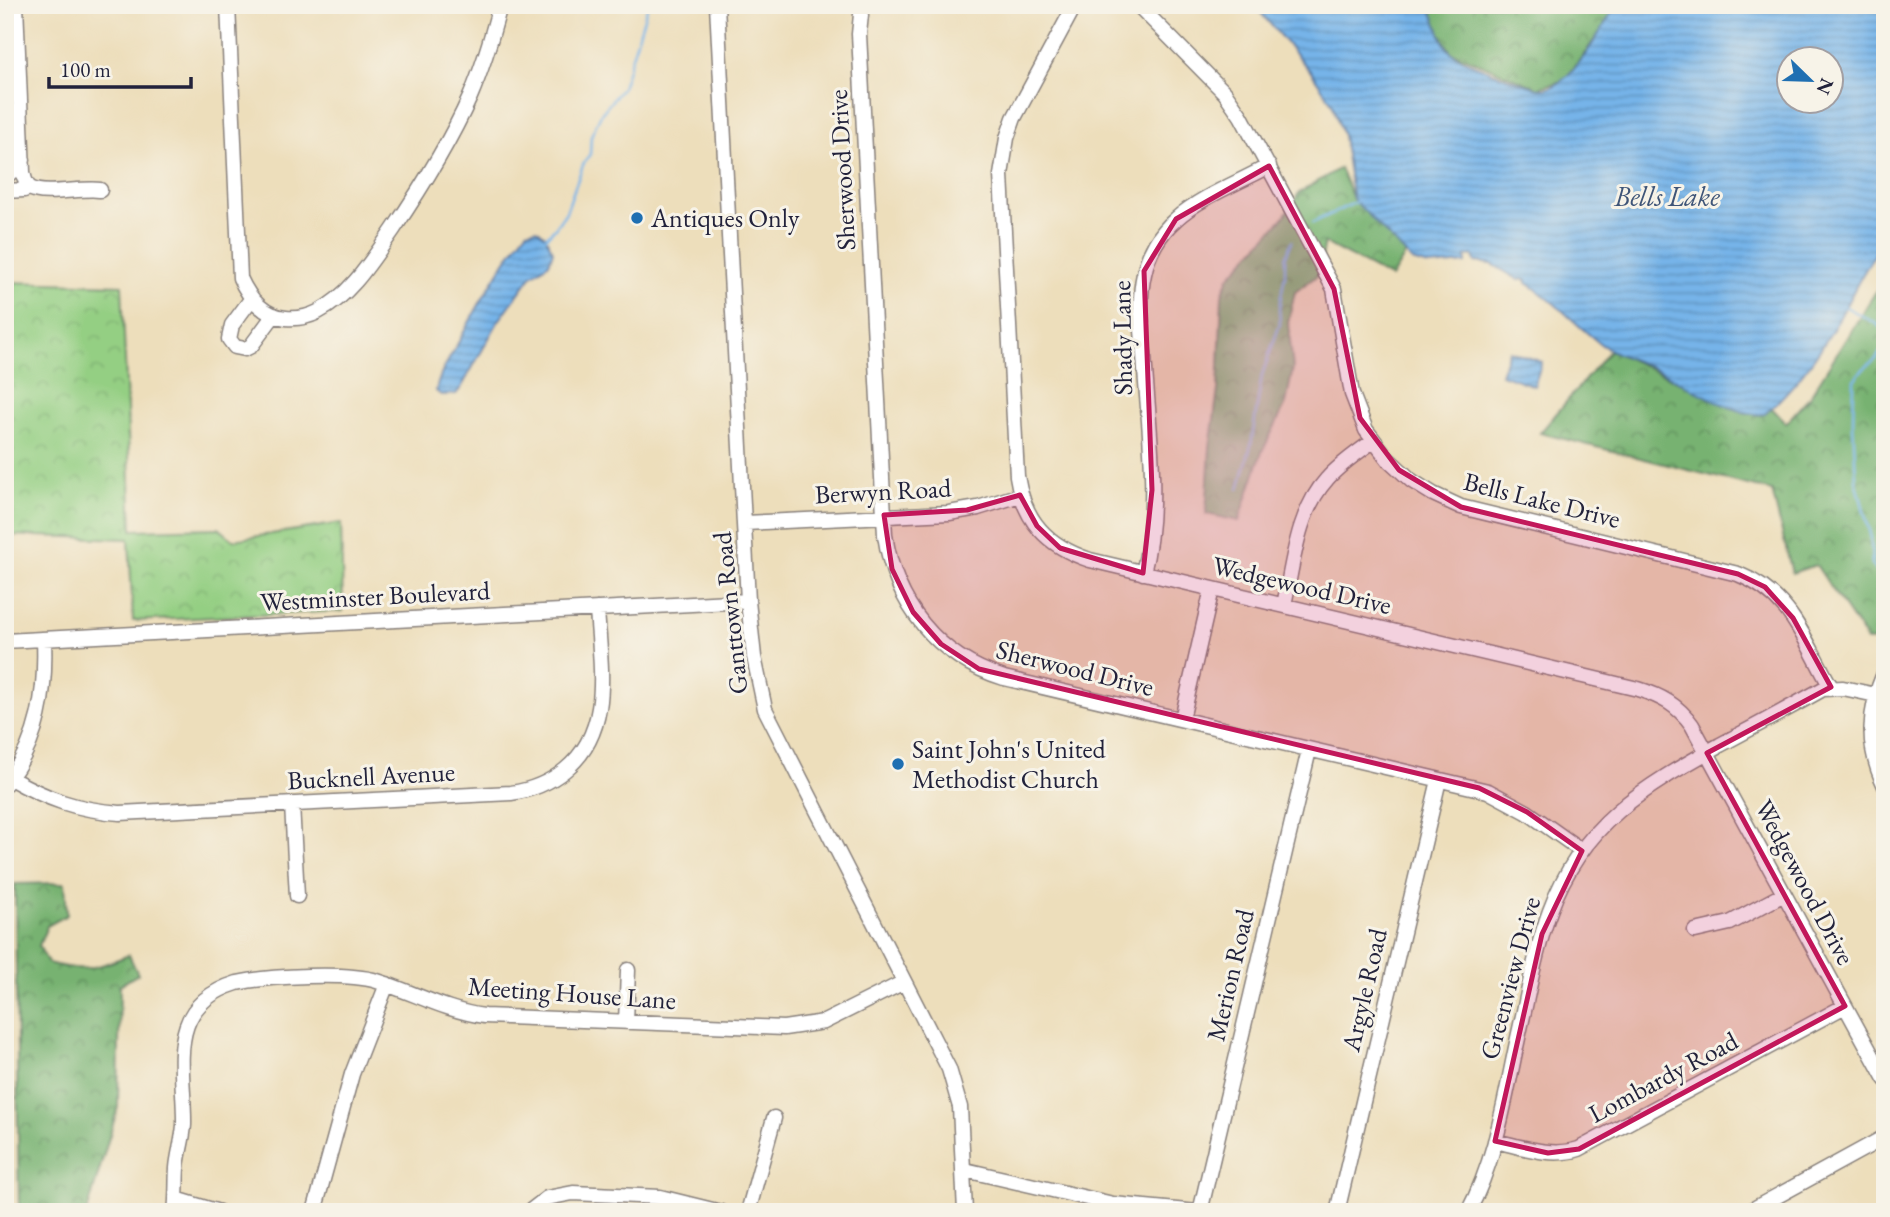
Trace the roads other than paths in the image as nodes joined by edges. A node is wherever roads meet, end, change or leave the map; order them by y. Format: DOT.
graph roads {
  1 [pos="16,5"];
  2 [pos="229,5"];
  3 [pos="500,5"];
  4 [pos="717,5"];
  5 [pos="862,5"];
  6 [pos="1075,5"];
  7 [pos="1138,5"];
  8 [pos="23,160"];
  9 [pos="1269,166"];
  10 [pos="5,178"];
  11 [pos="32,188"];
  12 [pos="100,190"];
  13 [pos="5,191"];
  14 [pos="252,298"];
  15 [pos="274,315"];
  16 [pos="1373,441"];
  17 [pos="1020,495"];
  18 [pos="884,515"];
  19 [pos="746,523"];
  20 [pos="1143,573"];
  21 [pos="1212,589"];
  22 [pos="748,601"];
  23 [pos="1283,605"];
  24 [pos="597,609"];
  25 [pos="44,639"];
  26 [pos="5,641"];
  27 [pos="1885,671"];
  28 [pos="1831,687"];
  29 [pos="1876,695"];
  30 [pos="1182,719"];
  31 [pos="1309,750"];
  32 [pos="1707,752"];
  33 [pos="1439,780"];
  34 [pos="7,781"];
  35 [pos="1885,786"];
  36 [pos="292,805"];
  37 [pos="1582,851"];
  38 [pos="1784,894"];
  39 [pos="297,896"];
  40 [pos="1695,931"];
  41 [pos="628,970"];
  42 [pos="904,982"];
  43 [pos="387,984"];
  44 [pos="1845,1006"];
  45 [pos="626,1022"];
  46 [pos="1885,1079"];
  47 [pos="774,1118"];
  48 [pos="1885,1137"];
  49 [pos="1495,1141"];
  50 [pos="965,1170"];
  51 [pos="175,1205"];
  52 [pos="219,1212"];
  53 [pos="314,1212"];
  54 [pos="529,1212"];
  55 [pos="722,1212"];
  56 [pos="748,1212"];
  57 [pos="965,1212"];
  58 [pos="1199,1212"];
  59 [pos="1337,1212"];
  60 [pos="1468,1212"];
  61 [pos="1748,1212"];
  1 -- 8 [label="street"];
  2 -- 14 [label="street"];
  3 -- 15 [label="street"];
  4 -- 19 [label="street, Ganttown Road"];
  5 -- 18 [label="street, Sherwood Drive"];
  6 -- 17 [label="street, Wedgewood Drive"];
  7 -- 9 [label="street, Bells Lake Drive"];
  8 -- 10 [label="street"];
  8 -- 11 [label="street"];
  9 -- 16 [label="street, Bells Lake Drive"];
  9 -- 20 [label="street, Shady Lane"];
  11 -- 12 [label="street"];
  11 -- 13 [label="street"];
  14 -- 15 [label="street"];
  14 -- 15 [label="street"];
  16 -- 23 [label="street"];
  16 -- 28 [label="street, Bells Lake Drive"];
  17 -- 18 [label="street, Berwyn Road"];
  17 -- 20 [label="street, Wedgewood Drive"];
  18 -- 19 [label="street, Berwyn Road"];
  18 -- 30 [label="street, Sherwood Drive"];
  19 -- 22 [label="street, Ganttown Road"];
  20 -- 21 [label="street, Wedgewood Drive"];
  21 -- 23 [label="street, Wedgewood Drive"];
  21 -- 30 [label="street"];
  22 -- 24 [label="street, Westminster Boulevard"];
  22 -- 42 [label="street, Ganttown Road"];
  23 -- 32 [label="street, Wedgewood Drive"];
  24 -- 25 [label="street, Westminster Boulevard"];
  24 -- 36 [label="street, Bucknell Avenue"];
  25 -- 26 [label="street, Westminster Boulevard"];
  25 -- 34 [label="street"];
  27 -- 29 [label="street"];
  28 -- 29 [label="street"];
  28 -- 32 [label="street, Greenview Drive"];
  29 -- 35 [label="street"];
  30 -- 31 [label="street, Sherwood Drive"];
  31 -- 33 [label="street, Sherwood Drive"];
  31 -- 58 [label="street, Merion Road"];
  32 -- 37 [label="street, Greenview Drive"];
  32 -- 38 [label="street, Wedgewood Drive"];
  33 -- 37 [label="street, Sherwood Drive"];
  33 -- 59 [label="street, Argyle Road"];
  34 -- 36 [label="street, Bucknell Avenue"];
  36 -- 39 [label="street"];
  37 -- 49 [label="street, Greenview Drive"];
  38 -- 40 [label="street"];
  38 -- 44 [label="street, Wedgewood Drive"];
  41 -- 45 [label="street"];
  42 -- 45 [label="street, Meeting House Lane"];
  42 -- 50 [label="street, Ganttown Road"];
  43 -- 45 [label="street, Meeting House Lane"];
  43 -- 51 [label="street, Meeting House Lane"];
  43 -- 53 [label="street"];
  44 -- 46 [label="street, Wedgewood Drive"];
  44 -- 49 [label="street, Lombardy Road"];
  47 -- 56 [label="street"];
  48 -- 61 [label="street"];
  49 -- 60 [label="street, Greenview Drive"];
  50 -- 57 [label="street, Ganttown Road"];
  50 -- 58 [label="street"];
  51 -- 52 [label="street"];
  54 -- 55 [label="street"];
}
